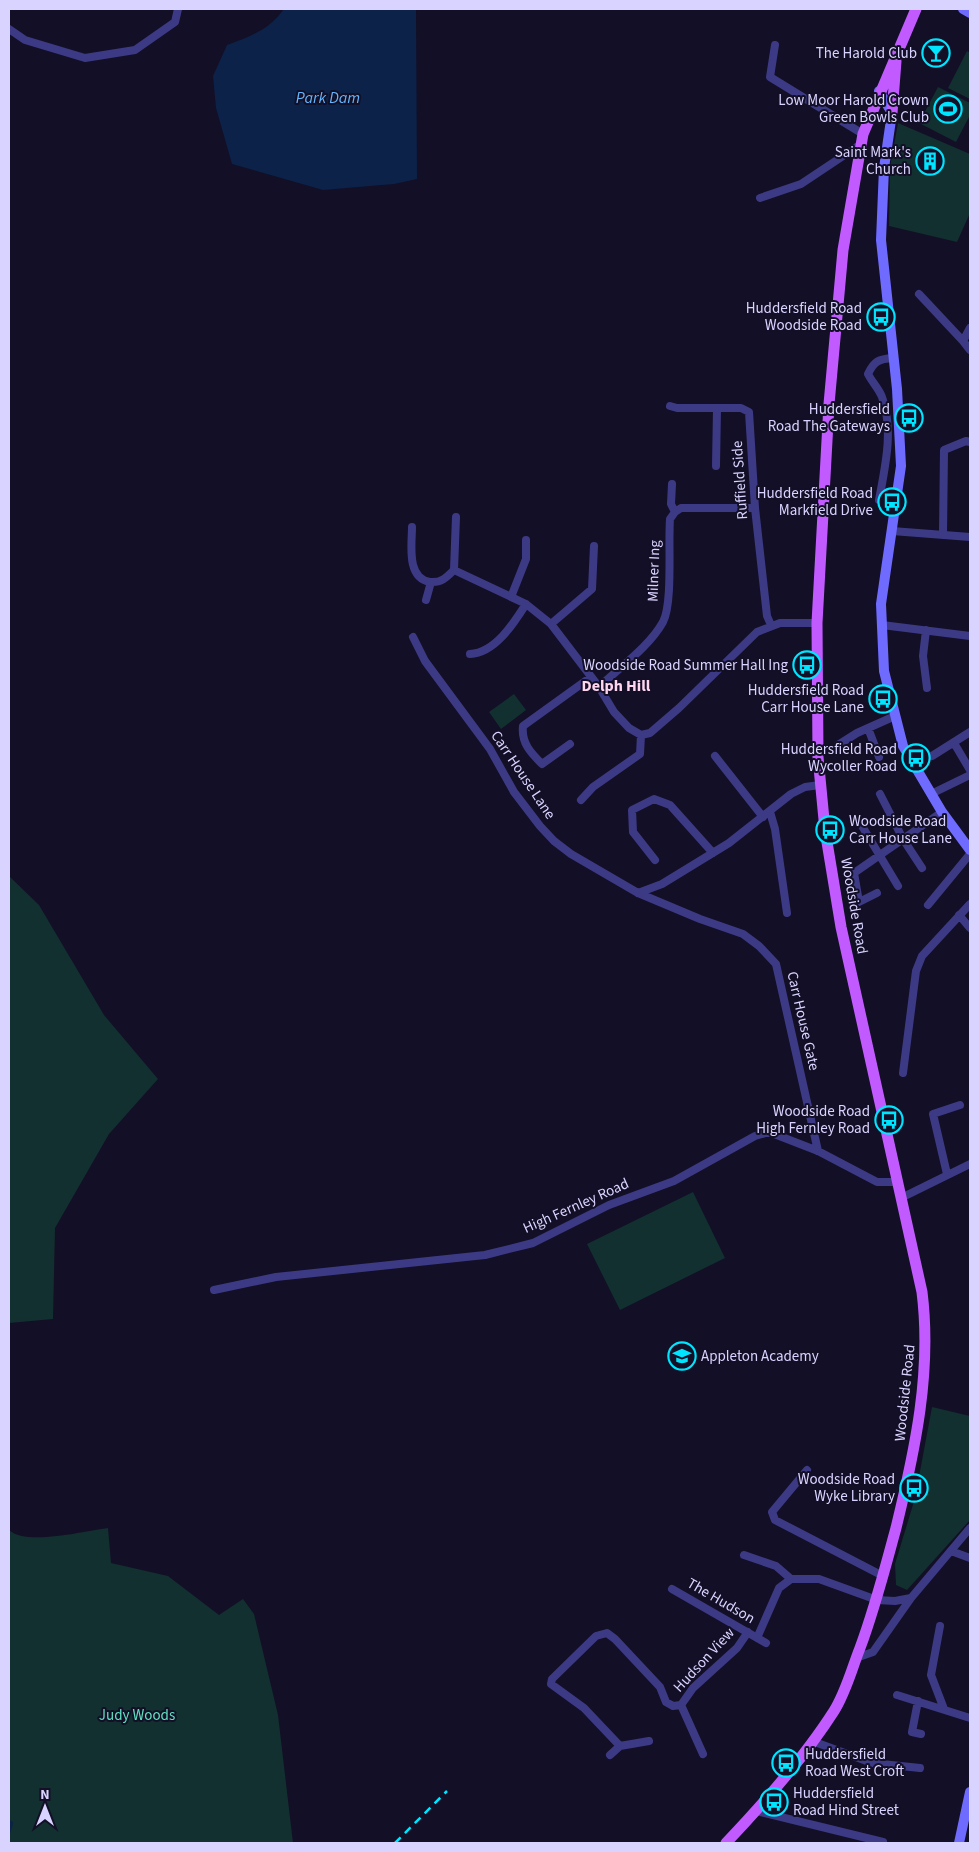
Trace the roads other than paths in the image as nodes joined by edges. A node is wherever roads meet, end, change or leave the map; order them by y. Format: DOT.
graph roads {
  1 [pos="178,9"];
  2 [pos="916,9"];
  3 [pos="963,9"];
  4 [pos="970,13"];
  5 [pos="9,28"];
  6 [pos="775,45"];
  7 [pos="898,49"];
  8 [pos="879,91"];
  9 [pos="892,113"];
  10 [pos="862,139"];
  11 [pos="760,198"];
  12 [pos="918,294"];
  13 [pos="970,328"];
  14 [pos="963,341"];
  15 [pos="970,350"];
  16 [pos="893,358"];
  17 [pos="670,406"];
  18 [pos="717,408"];
  19 [pos="970,442"];
  20 [pos="716,466"];
  21 [pos="672,484"];
  22 [pos="879,500"];
  23 [pos="755,508"];
  24 [pos="675,512"];
  25 [pos="456,517"];
  26 [pos="412,527"];
  27 [pos="892,531"];
  28 [pos="943,535"];
  29 [pos="970,537"];
  30 [pos="526,540"];
  31 [pos="594,546"];
  32 [pos="454,570"];
  33 [pos="431,582"];
  34 [pos="511,596"];
  35 [pos="426,600"];
  36 [pos="526,604"];
  37 [pos="551,624"];
  38 [pos="817,624"];
  39 [pos="771,625"];
  40 [pos="882,625"];
  41 [pos="926,630"];
  42 [pos="970,636"];
  43 [pos="414,637"];
  44 [pos="470,654"];
  45 [pos="591,677"];
  46 [pos="599,687"];
  47 [pos="927,688"];
  48 [pos="895,716"];
  49 [pos="868,728"];
  50 [pos="970,732"];
  51 [pos="640,735"];
  52 [pos="954,743"];
  53 [pos="570,744"];
  54 [pos="838,745"];
  55 [pos="715,756"];
  56 [pos="932,756"];
  57 [pos="879,757"];
  58 [pos="970,770"];
  59 [pos="970,775"];
  60 [pos="820,785"];
  61 [pos="880,794"];
  62 [pos="931,794"];
  63 [pos="581,800"];
  64 [pos="942,812"];
  65 [pos="767,815"];
  66 [pos="862,826"];
  67 [pos="903,839"];
  68 [pos="970,852"];
  69 [pos="713,853"];
  70 [pos="880,855"];
  71 [pos="655,860"];
  72 [pos="922,868"];
  73 [pos="898,886"];
  74 [pos="638,893"];
  75 [pos="878,893"];
  76 [pos="970,904"];
  77 [pos="928,905"];
  78 [pos="788,912"];
  79 [pos="960,915"];
  80 [pos="970,928"];
  81 [pos="903,1073"];
  82 [pos="960,1105"];
  83 [pos="818,1151"];
  84 [pos="970,1164"];
  85 [pos="947,1174"];
  86 [pos="897,1182"];
  87 [pos="901,1198"];
  88 [pos="214,1290"];
  89 [pos="807,1470"];
  90 [pos="970,1528"];
  91 [pos="951,1551"];
  92 [pos="744,1555"];
  93 [pos="970,1558"];
  94 [pos="883,1576"];
  95 [pos="791,1578"];
  96 [pos="672,1589"];
  97 [pos="911,1598"];
  98 [pos="877,1600"];
  99 [pos="940,1626"];
  100 [pos="748,1632"];
  101 [pos="757,1638"];
  102 [pos="766,1643"];
  103 [pos="856,1658"];
  104 [pos="897,1694"];
  105 [pos="918,1701"];
  106 [pos="681,1706"];
  107 [pos="944,1709"];
  108 [pos="970,1718"];
  109 [pos="921,1734"];
  110 [pos="812,1740"];
  111 [pos="649,1741"];
  112 [pos="620,1746"];
  113 [pos="703,1754"];
  114 [pos="610,1755"];
  115 [pos="920,1768"];
  116 [pos="970,1792"];
  117 [pos="756,1811"];
  118 [pos="883,1842"];
  119 [pos="726,1843"];
  120 [pos="960,1843"];
  1 -- 5 [label="street"];
  2 -- 7 [label="main road, Woodside Road"];
  3 -- 4 [label="main road"];
  6 -- 10 [label="street"];
  7 -- 8 [label="main road, Woodside Road"];
  7 -- 9 [label="main road"];
  8 -- 9 [label="main road"];
  8 -- 10 [label="main road, Woodside Road"];
  9 -- 16 [label="main road"];
  10 -- 11 [label="street"];
  10 -- 38 [label="main road, Woodside Road"];
  12 -- 14 [label="street"];
  13 -- 14 [label="street"];
  14 -- 15 [label="street"];
  16 -- 22 [label="street"];
  16 -- 27 [label="main road"];
  17 -- 18 [label="street, Ruffield Side"];
  18 -- 20 [label="street"];
  18 -- 23 [label="street, Ruffield Side"];
  19 -- 28 [label="street"];
  21 -- 24 [label="street, Milner Ing"];
  23 -- 24 [label="street"];
  23 -- 39 [label="street, Ruffield Side"];
  24 -- 46 [label="street, Milner Ing"];
  25 -- 32 [label="street"];
  26 -- 33 [label="street"];
  27 -- 28 [label="street"];
  27 -- 40 [label="main road"];
  28 -- 29 [label="street"];
  30 -- 34 [label="street"];
  31 -- 37 [label="street"];
  32 -- 33 [label="street"];
  32 -- 34 [label="street"];
  33 -- 35 [label="street"];
  34 -- 36 [label="street"];
  36 -- 37 [label="street"];
  36 -- 44 [label="street"];
  37 -- 45 [label="street"];
  38 -- 39 [label="street"];
  38 -- 60 [label="main road, Woodside Road"];
  39 -- 51 [label="street"];
  40 -- 41 [label="street"];
  40 -- 48 [label="main road"];
  41 -- 42 [label="street"];
  41 -- 47 [label="street"];
  43 -- 74 [label="street, Carr House Lane"];
  45 -- 46 [label="street"];
  45 -- 53 [label="street"];
  46 -- 51 [label="street"];
  48 -- 49 [label="street"];
  48 -- 62 [label="main road"];
  49 -- 54 [label="street"];
  49 -- 57 [label="street"];
  50 -- 52 [label="street"];
  51 -- 63 [label="street"];
  52 -- 56 [label="street"];
  52 -- 58 [label="street"];
  55 -- 65 [label="street"];
  59 -- 62 [label="street"];
  60 -- 65 [label="street"];
  60 -- 86 [label="main road, Woodside Road"];
  61 -- 67 [label="street"];
  62 -- 64 [label="main road"];
  64 -- 67 [label="street"];
  64 -- 68 [label="main road"];
  65 -- 69 [label="street"];
  65 -- 78 [label="street"];
  66 -- 70 [label="street"];
  67 -- 70 [label="street"];
  67 -- 72 [label="street"];
  68 -- 77 [label="street"];
  69 -- 71 [label="street"];
  69 -- 74 [label="street"];
  70 -- 73 [label="street"];
  70 -- 75 [label="street"];
  74 -- 83 [label="street, Carr House Gate"];
  76 -- 79 [label="street"];
  79 -- 80 [label="street"];
  79 -- 81 [label="street"];
  82 -- 85 [label="street"];
  83 -- 86 [label="street, High Fernley Road"];
  83 -- 88 [label="street, High Fernley Road"];
  84 -- 85 [label="street"];
  85 -- 87 [label="street"];
  86 -- 87 [label="main road, Woodside Road"];
  87 -- 94 [label="main road, Woodside Road"];
  89 -- 94 [label="street"];
  90 -- 91 [label="street"];
  91 -- 93 [label="street"];
  91 -- 97 [label="street"];
  92 -- 95 [label="street"];
  94 -- 98 [label="main road, Woodside Road"];
  95 -- 98 [label="street"];
  95 -- 101 [label="street, The Hudson"];
  96 -- 100 [label="street, The Hudson"];
  97 -- 98 [label="street"];
  97 -- 103 [label="street"];
  98 -- 103 [label="main road, Woodside Road"];
  99 -- 107 [label="street"];
  100 -- 101 [label="street, The Hudson"];
  100 -- 106 [label="street, Hudson View"];
  101 -- 102 [label="street, The Hudson"];
  103 -- 110 [label="main road, Woodside Road"];
  104 -- 105 [label="street"];
  105 -- 107 [label="street"];
  105 -- 109 [label="street"];
  106 -- 112 [label="street, Hudson View"];
  106 -- 113 [label="street, Hudson View"];
  107 -- 108 [label="street"];
  110 -- 115 [label="street"];
  110 -- 117 [label="main road, Woodside Road"];
  111 -- 112 [label="street"];
  112 -- 114 [label="street"];
  116 -- 120 [label="main road"];
  117 -- 118 [label="street"];
  117 -- 119 [label="main road, Woodside Road"];
}
